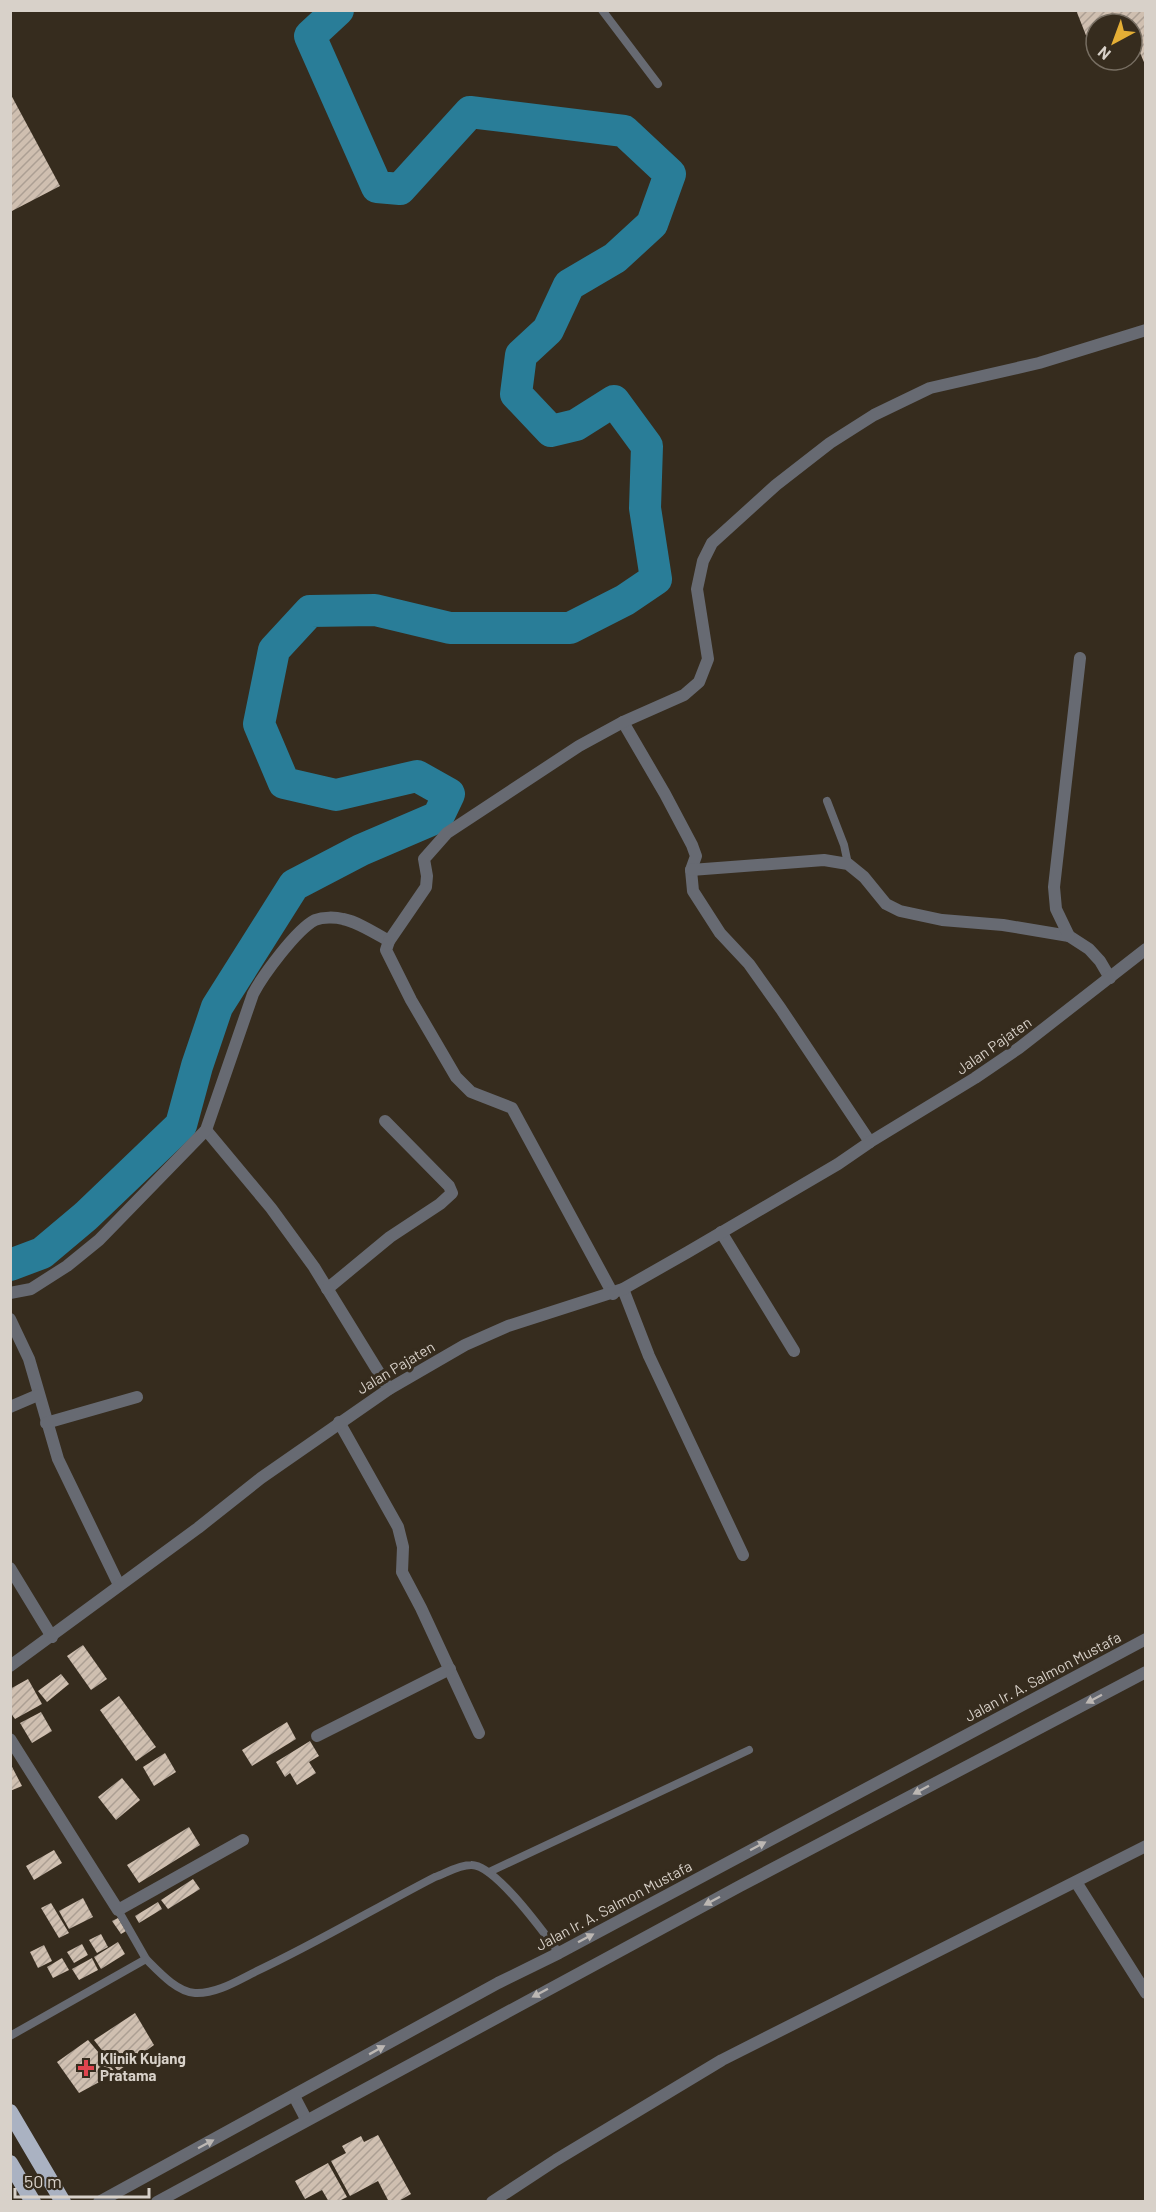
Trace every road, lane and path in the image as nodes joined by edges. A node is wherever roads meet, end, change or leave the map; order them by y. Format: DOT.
graph roads {
  1 [pos="602,10"];
  2 [pos="658,84"];
  3 [pos="1146,330"];
  4 [pos="1080,658"];
  5 [pos="623,722"];
  6 [pos="827,801"];
  7 [pos="848,864"];
  8 [pos="691,870"];
  9 [pos="1069,936"];
  10 [pos="388,941"];
  11 [pos="1146,949"];
  12 [pos="1110,978"];
  13 [pos="385,1121"];
  14 [pos="206,1130"];
  15 [pos="870,1142"];
  16 [pos="722,1232"];
  17 [pos="327,1289"];
  18 [pos="618,1291"];
  19 [pos="10,1293"];
  20 [pos="10,1319"];
  21 [pos="794,1351"];
  22 [pos="389,1389"];
  23 [pos="38,1395"];
  24 [pos="137,1397"];
  25 [pos="10,1407"];
  26 [pos="339,1422"];
  27 [pos="46,1423"];
  28 [pos="743,1555"];
  29 [pos="10,1568"];
  30 [pos="119,1585"];
  31 [pos="52,1637"];
  32 [pos="1146,1639"];
  33 [pos="10,1666"];
  34 [pos="450,1669"];
  35 [pos="1146,1672"];
  36 [pos="479,1733"];
  37 [pos="317,1736"];
  38 [pos="10,1739"];
  39 [pos="748,1750"];
  40 [pos="243,1840"];
  41 [pos="1146,1846"];
  42 [pos="489,1872"];
  43 [pos="1076,1882"];
  44 [pos="118,1910"];
  45 [pos="559,1953"];
  46 [pos="146,1959"];
  47 [pos="1146,1993"];
  48 [pos="10,2036"];
  49 [pos="294,2096"];
  50 [pos="10,2112"];
  51 [pos="306,2119"];
  52 [pos="10,2163"];
  53 [pos="33,2202"];
  54 [pos="63,2202"];
  55 [pos="99,2202"];
  56 [pos="157,2202"];
  57 [pos="492,2202"];
  1 -- 2 [label="lane"];
  3 -- 5 [label="street"];
  4 -- 9 [label="street"];
  5 -- 8 [label="street"];
  5 -- 10 [label="street"];
  6 -- 7 [label="lane"];
  7 -- 8 [label="street"];
  7 -- 9 [label="street"];
  8 -- 15 [label="street"];
  9 -- 12 [label="street"];
  10 -- 14 [label="street"];
  10 -- 18 [label="street"];
  11 -- 12 [label="street, Jalan Pajaten"];
  12 -- 15 [label="street, Jalan Pajaten"];
  13 -- 17 [label="street"];
  14 -- 17 [label="street"];
  14 -- 19 [label="street"];
  15 -- 16 [label="street, Jalan Pajaten"];
  16 -- 18 [label="street, Jalan Pajaten"];
  16 -- 21 [label="street"];
  17 -- 22 [label="street"];
  18 -- 22 [label="street, Jalan Pajaten"];
  18 -- 28 [label="street"];
  20 -- 23 [label="street"];
  22 -- 26 [label="street, Jalan Pajaten"];
  23 -- 25 [label="street"];
  23 -- 27 [label="street"];
  24 -- 27 [label="street"];
  26 -- 30 [label="street, Jalan Pajaten"];
  26 -- 34 [label="street"];
  27 -- 30 [label="street"];
  29 -- 31 [label="street"];
  30 -- 31 [label="street, Jalan Pajaten"];
  31 -- 33 [label="street, Jalan Pajaten"];
  45 -- 32 [label="street, Jalan Ir. A. Salmon Mustafa, one-way"];
  34 -- 36 [label="street"];
  34 -- 37 [label="street"];
  35 -- 51 [label="street, one-way"];
  38 -- 44 [label="street"];
  39 -- 42 [label="lane"];
  40 -- 44 [label="street"];
  41 -- 43 [label="street"];
  42 -- 45 [label="lane"];
  42 -- 46 [label="lane"];
  43 -- 47 [label="street"];
  43 -- 57 [label="street"];
  44 -- 46 [label="lane"];
  49 -- 45 [label="street, Jalan Ir. A. Salmon Mustafa, one-way"];
  46 -- 48 [label="lane"];
  49 -- 51 [label="street"];
  55 -- 49 [label="street, Jalan Ir. A. Salmon Mustafa, one-way"];
  50 -- 54 [label="highway"];
  51 -- 56 [label="street"];
  52 -- 53 [label="highway"];
}
